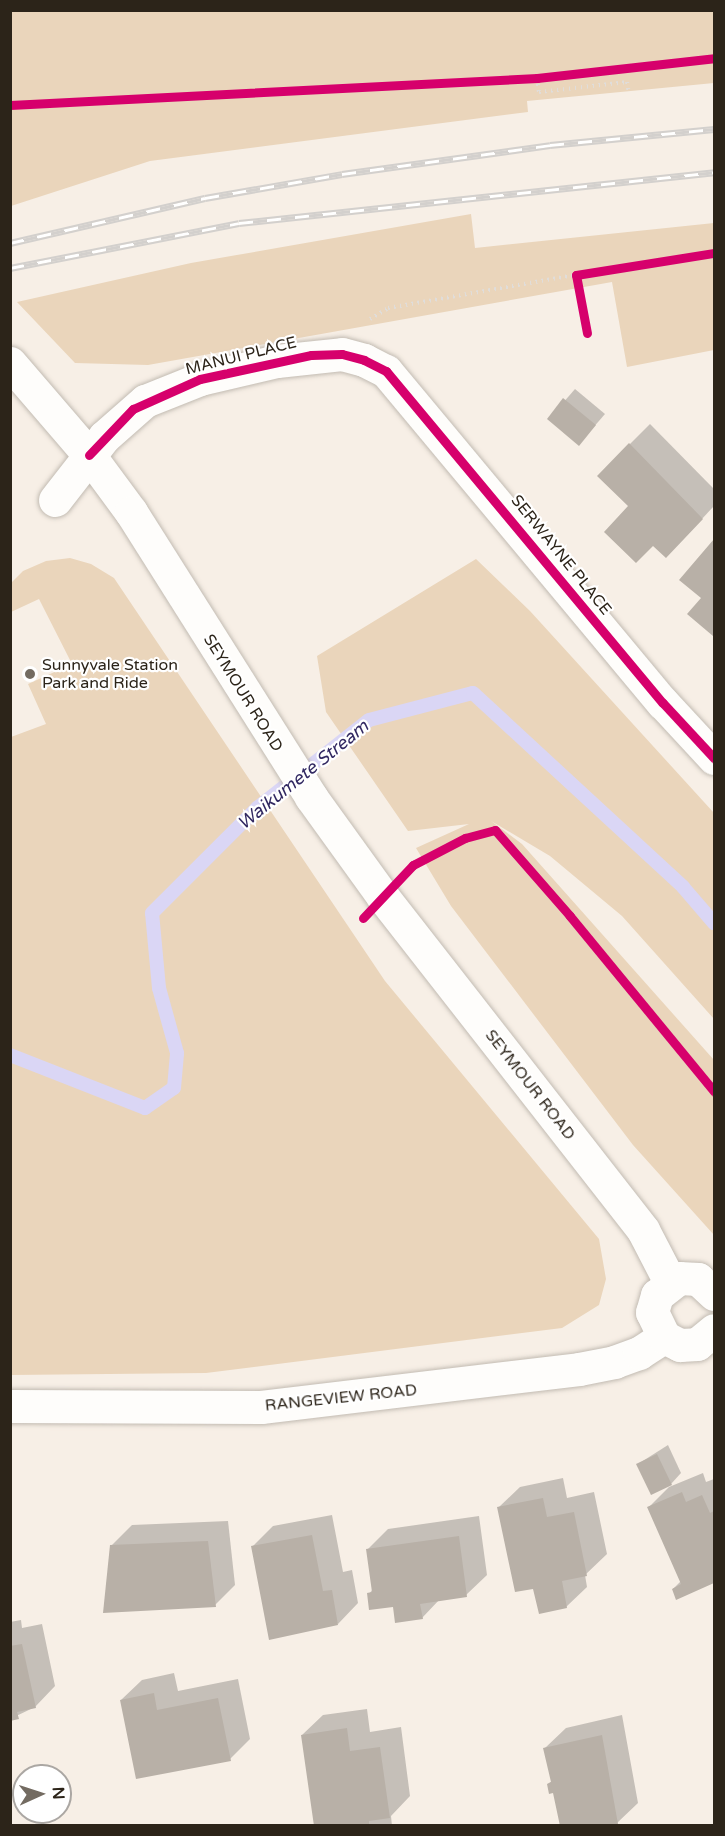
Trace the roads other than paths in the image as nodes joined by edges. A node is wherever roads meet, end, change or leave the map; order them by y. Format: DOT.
graph roads {
  1 [pos="10,363"];
  2 [pos="386,371"];
  3 [pos="89,455"];
  4 [pos="55,500"];
  5 [pos="714,758"];
  6 [pos="670,1282"];
  7 [pos="714,1294"];
  8 [pos="714,1330"];
  9 [pos="664,1337"];
  10 [pos="10,1406"];
  1 -- 3 [label="street, SEYMOUR ROAD"];
  2 -- 3 [label="street, MANUI PLACE"];
  2 -- 5 [label="street, SERWAYNE PLACE"];
  3 -- 4 [label="street, MANUI PLACE"];
  3 -- 6 [label="street, SEYMOUR ROAD"];
  6 -- 7 [label="street"];
  6 -- 9 [label="street"];
  8 -- 9 [label="street"];
  9 -- 10 [label="street, RANGEVIEW ROAD"];
}
